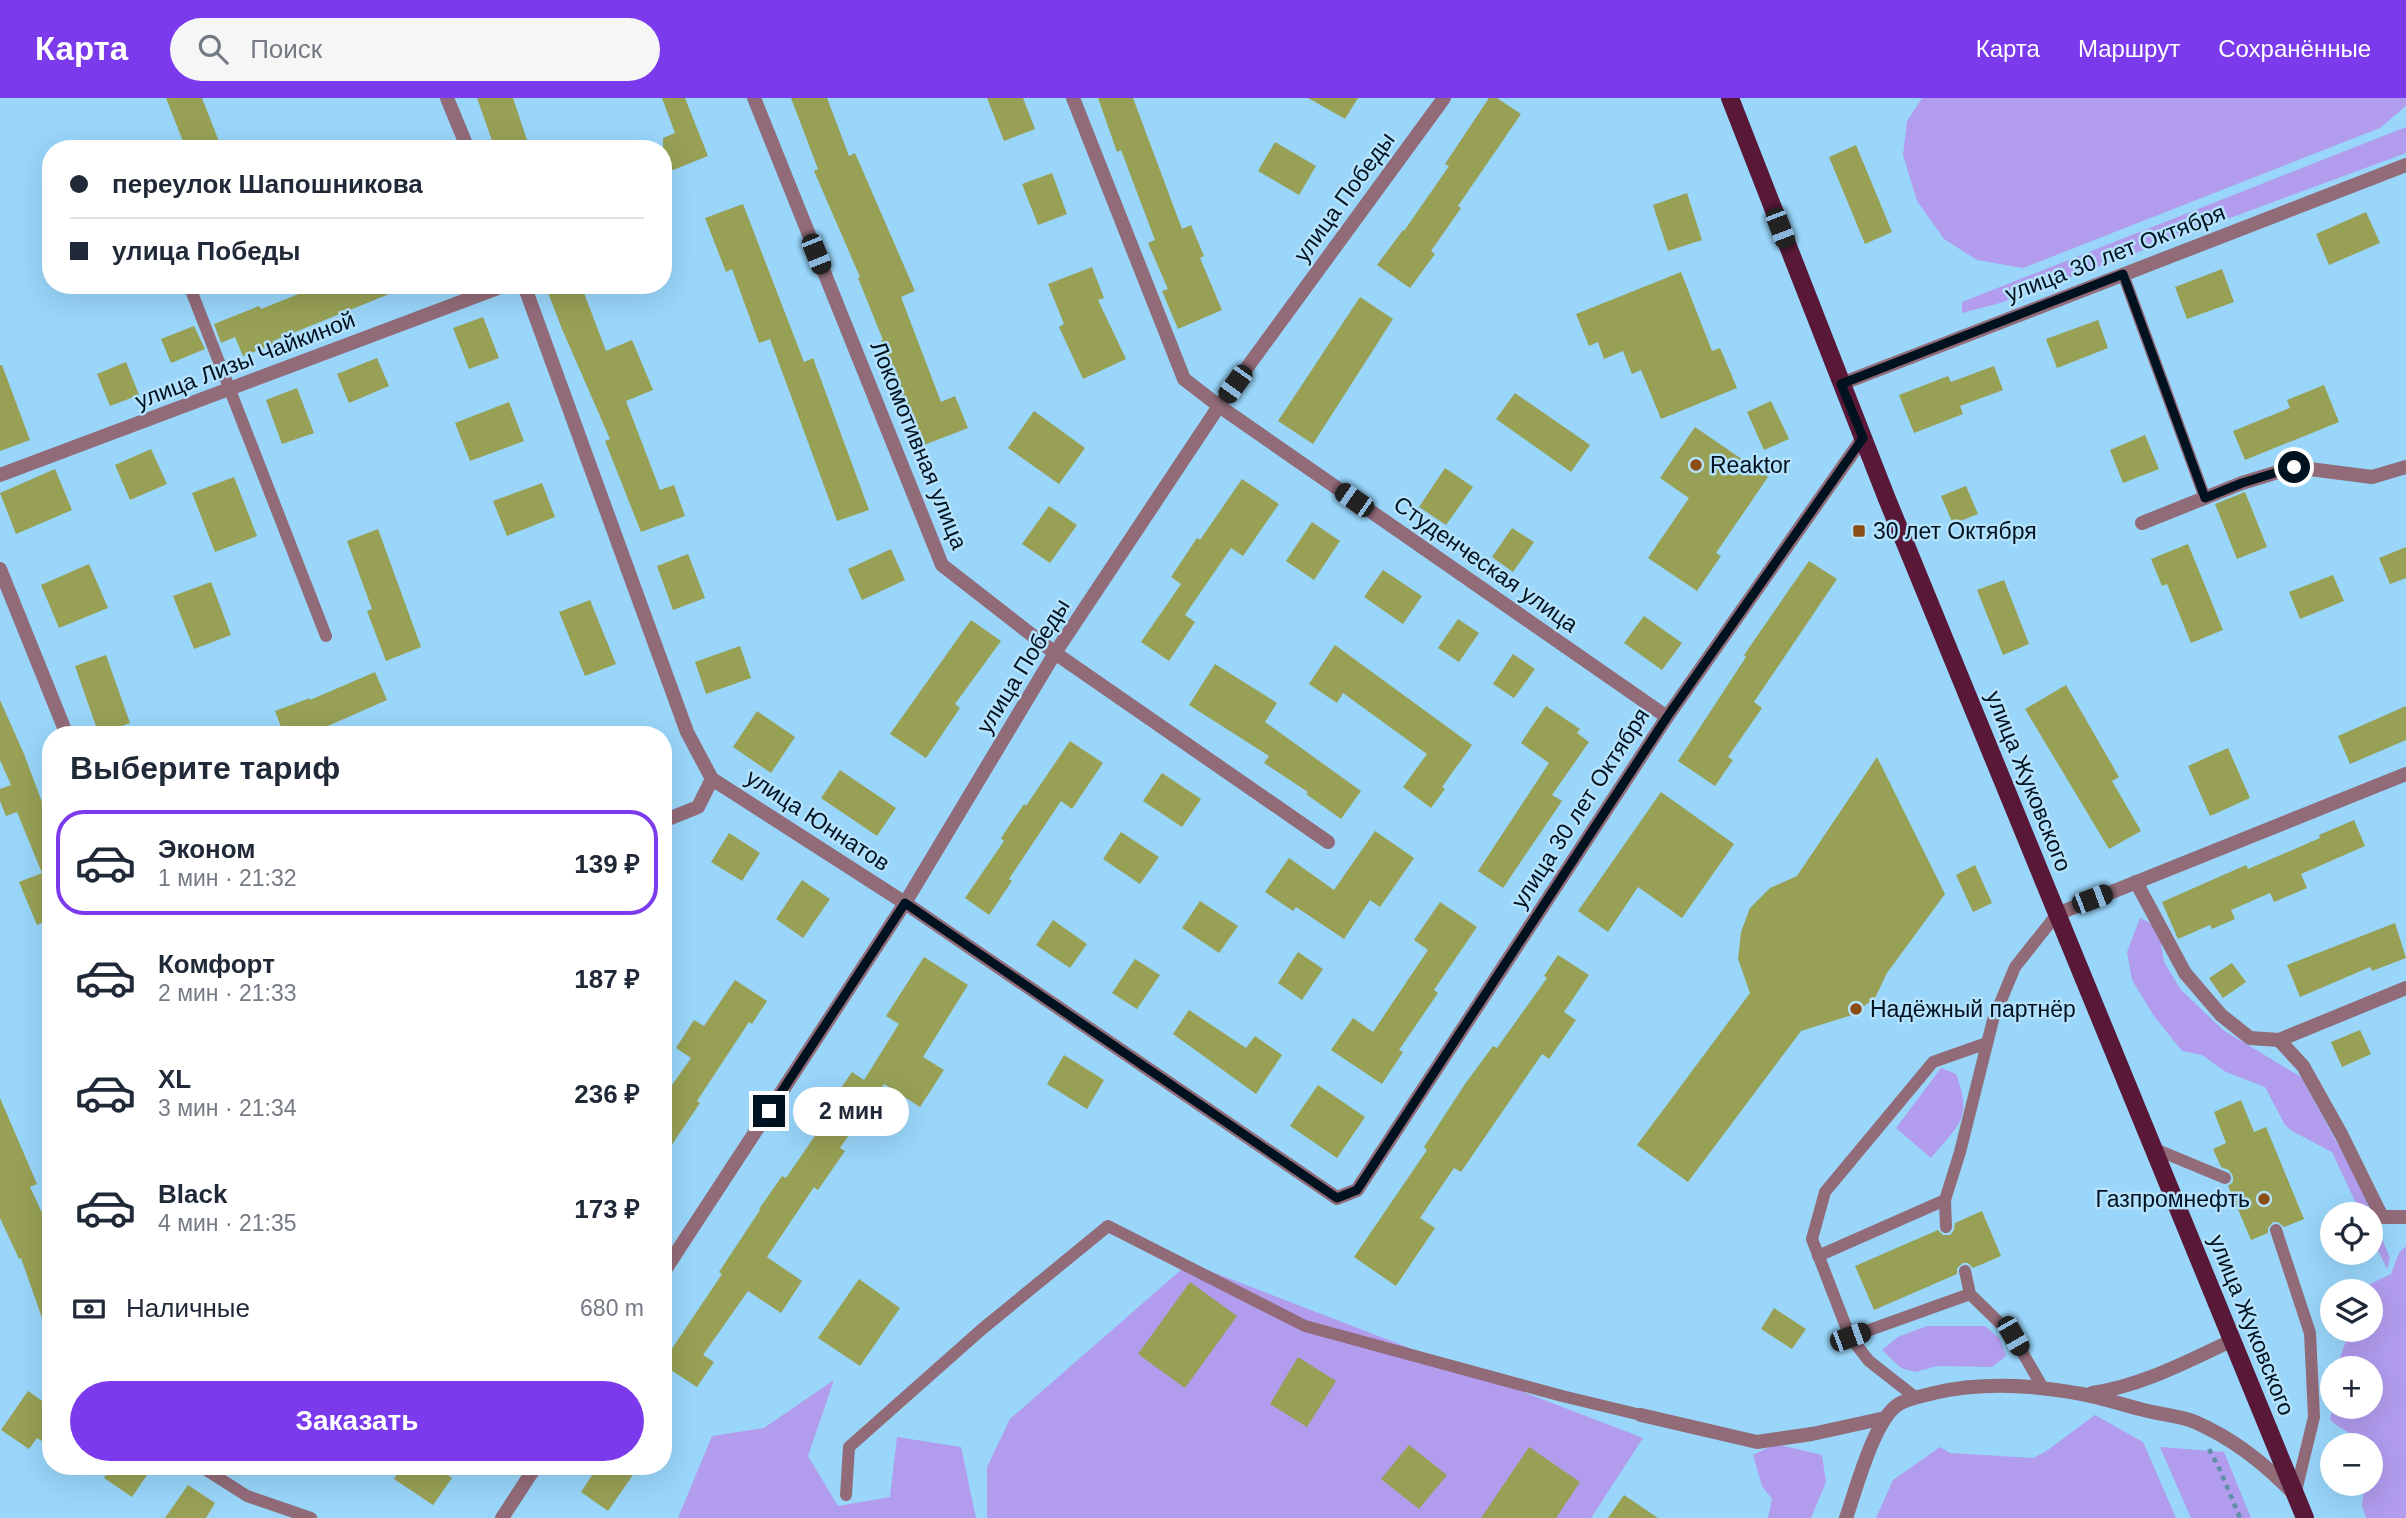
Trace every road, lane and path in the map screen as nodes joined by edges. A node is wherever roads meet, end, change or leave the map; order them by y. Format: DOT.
graph roads {
  1 [pos="447,98"];
  2 [pos="754,98"];
  3 [pos="1073,98"];
  4 [pos="1444,98"];
  5 [pos="1730,98"];
  6 [pos="464,140"];
  7 [pos="2406,165"];
  8 [pos="2123,274"];
  9 [pos="193,294"];
  10 [pos="482,294"];
  11 [pos="527,294"];
  12 [pos="1841,384"];
  13 [pos="230,390"];
  14 [pos="1219,407"];
  15 [pos="1863,438"];
  16 [pos="2406,467"];
  17 [pos="0,475"];
  18 [pos="2205,498"];
  19 [pos="2142,523"];
  20 [pos="0,569"];
  21 [pos="326,636"];
  22 [pos="1055,653"];
  23 [pos="1667,717"];
  24 [pos="63,726"];
  25 [pos="2406,774"];
  26 [pos="712,779"];
  27 [pos="672,817"];
  28 [pos="1328,842"];
  29 [pos="2136,882"];
  30 [pos="905,903"];
  31 [pos="2057,914"];
  32 [pos="2406,988"];
  33 [pos="2279,1040"];
  34 [pos="1987,1043"];
  35 [pos="2155,1149"];
  36 [pos="2225,1178"];
  37 [pos="1337,1198"];
  38 [pos="1945,1200"];
  39 [pos="2406,1217"];
  40 [pos="1946,1227"];
  41 [pos="2276,1230"];
  42 [pos="1818,1256"];
  43 [pos="672,1259"];
  44 [pos="1965,1271"];
  45 [pos="1970,1294"];
  46 [pos="1850,1337"];
  47 [pos="2231,1341"];
  48 [pos="2043,1388"];
  49 [pos="2084,1394"];
  50 [pos="1915,1397"];
  51 [pos="1641,1415"];
  52 [pos="1885,1418"];
  53 [pos="2193,1421"];
  54 [pos="214,1475"];
  55 [pos="530,1475"];
  56 [pos="846,1495"];
  57 [pos="2295,1495"];
  58 [pos="311,1518"];
  59 [pos="502,1518"];
  60 [pos="1846,1518"];
  61 [pos="2240,1518"];
  62 [pos="2305,1518"];
  1 -- 6 [label="street"];
  2 -- 22 [label="street, Локомотивная улица"];
  3 -- 14 [label="street, Студенческая улица"];
  4 -- 14 [label="street, улица Победы"];
  5 -- 12 [label="main road, улица Жуковского"];
  7 -- 8 [label="street, улица 30 лет Октября"];
  8 -- 12 [label="street, улица 30 лет Октября"];
  8 -- 18 [label="lane"];
  9 -- 13 [label="lane"];
  10 -- 13 [label="street, улица Лизы Чайкиной"];
  11 -- 26 [label="street, улица Юннатов"];
  12 -- 15 [label="main road, улица Жуковского"];
  13 -- 17 [label="street, улица Лизы Чайкиной"];
  13 -- 21 [label="lane"];
  14 -- 22 [label="street, улица Победы"];
  14 -- 23 [label="street, Студенческая улица"];
  15 -- 23 [label="street, улица 30 лет Октября"];
  15 -- 31 [label="main road, улица Жуковского"];
  16 -- 18 [label="street"];
  18 -- 19 [label="street"];
  20 -- 24 [label="street"];
  22 -- 28 [label="street, Локомотивная улица"];
  22 -- 30 [label="street, улица Победы"];
  23 -- 37 [label="street, улица 30 лет Октября"];
  25 -- 29 [label="street"];
  26 -- 27 [label="street"];
  26 -- 30 [label="street, улица Юннатов"];
  29 -- 31 [label="street"];
  29 -- 33 [label="street"];
  30 -- 37 [label="street, улица Юннатов"];
  30 -- 43 [label="street, улица Победы"];
  31 -- 34 [label="lane"];
  31 -- 35 [label="main road, улица Жуковского"];
  32 -- 33 [label="street"];
  33 -- 39 [label="street"];
  34 -- 38 [label="lane"];
  34 -- 42 [label="lane"];
  35 -- 36 [label="lane"];
  35 -- 47 [label="main road, улица Жуковского"];
  38 -- 40 [label="lane"];
  38 -- 42 [label="lane"];
  41 -- 57 [label="lane"];
  42 -- 46 [label="lane"];
  44 -- 45 [label="lane"];
  45 -- 46 [label="lane"];
  45 -- 48 [label="lane"];
  46 -- 50 [label="lane"];
  47 -- 49 [label="street"];
  47 -- 57 [label="main road, улица Жуковского"];
  48 -- 49 [label="street"];
  48 -- 50 [label="street"];
  49 -- 53 [label="street"];
  50 -- 52 [label="street"];
  51 -- 52 [label="street"];
  51 -- 56 [label="lane"];
  52 -- 60 [label="street"];
  53 -- 57 [label="street"];
  53 -- 61 [label="path"];
  54 -- 58 [label="lane"];
  55 -- 59 [label="street"];
  57 -- 62 [label="main road, улица Жуковского"];
}
